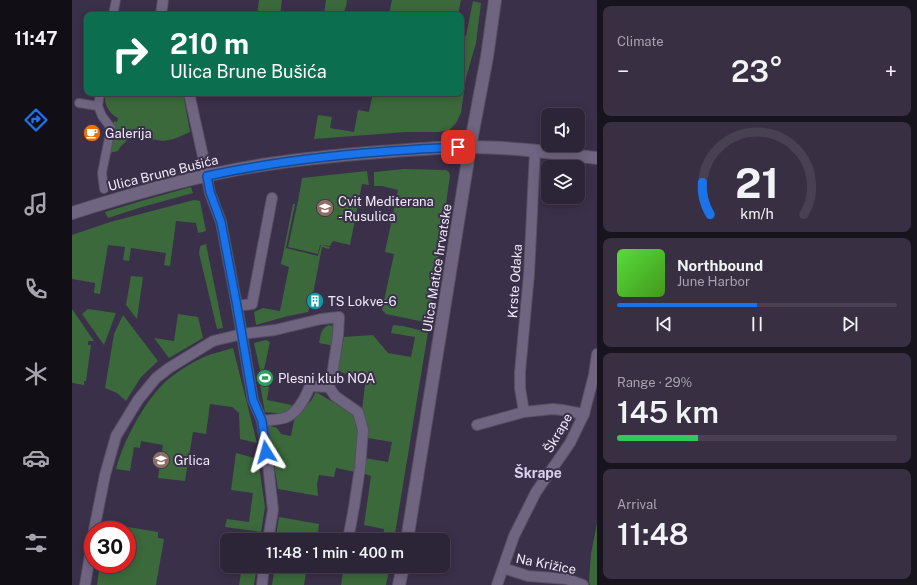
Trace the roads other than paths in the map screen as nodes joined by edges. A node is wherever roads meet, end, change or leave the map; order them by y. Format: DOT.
graph roads {
  1 [pos="116,0"];
  2 [pos="164,0"];
  3 [pos="495,0"];
  4 [pos="114,12"];
  5 [pos="162,12"];
  6 [pos="100,96"];
  7 [pos="190,96"];
  8 [pos="80,103"];
  9 [pos="98,106"];
  10 [pos="470,147"];
  11 [pos="535,151"];
  12 [pos="597,158"];
  13 [pos="207,176"];
  14 [pos="104,189"];
  15 [pos="272,198"];
  16 [pos="72,213"];
  17 [pos="237,306"];
  18 [pos="242,334"];
  19 [pos="597,354"];
  20 [pos="329,387"];
  21 [pos="524,412"];
  22 [pos="584,414"];
  23 [pos="262,421"];
  24 [pos="477,425"];
  25 [pos="96,521"];
  26 [pos="269,533"];
  27 [pos="349,533"];
  28 [pos="408,533"];
  29 [pos="503,568"];
  30 [pos="87,573"];
  31 [pos="263,573"];
  32 [pos="401,573"];
  33 [pos="85,585"];
  34 [pos="262,585"];
  35 [pos="399,585"];
  36 [pos="498,585"];
  37 [pos="583,585"];
  1 -- 4 [label="street"];
  2 -- 5 [label="street"];
  3 -- 10 [label="street, Ulica Matice hrvatske"];
  6 -- 9 [label="street"];
  7 -- 13 [label="street"];
  8 -- 9 [label="street"];
  9 -- 14 [label="street"];
  10 -- 11 [label="street, Ulica Brune Bušića"];
  10 -- 13 [label="street, Ulica Brune Bušića"];
  10 -- 28 [label="street, Ulica Matice hrvatske"];
  11 -- 12 [label="street, Ulica Brune Bušića"];
  11 -- 21 [label="street, Krste Odaka"];
  13 -- 16 [label="street, Ulica Brune Bušića"];
  13 -- 17 [label="street"];
  15 -- 17 [label="street"];
  17 -- 18 [label="street"];
  18 -- 20 [label="street"];
  18 -- 23 [label="street"];
  18 -- 25 [label="street"];
  19 -- 22 [label="street, Škrape"];
  20 -- 23 [label="street"];
  20 -- 27 [label="street"];
  21 -- 22 [label="street"];
  21 -- 24 [label="street"];
  22 -- 29 [label="street, Škrape"];
  23 -- 26 [label="street"];
  29 -- 36 [label="street, Škrape"];
  29 -- 37 [label="street, Na Križice"];
  30 -- 33 [label="street"];
  31 -- 34 [label="street"];
  32 -- 35 [label="street"];
}
